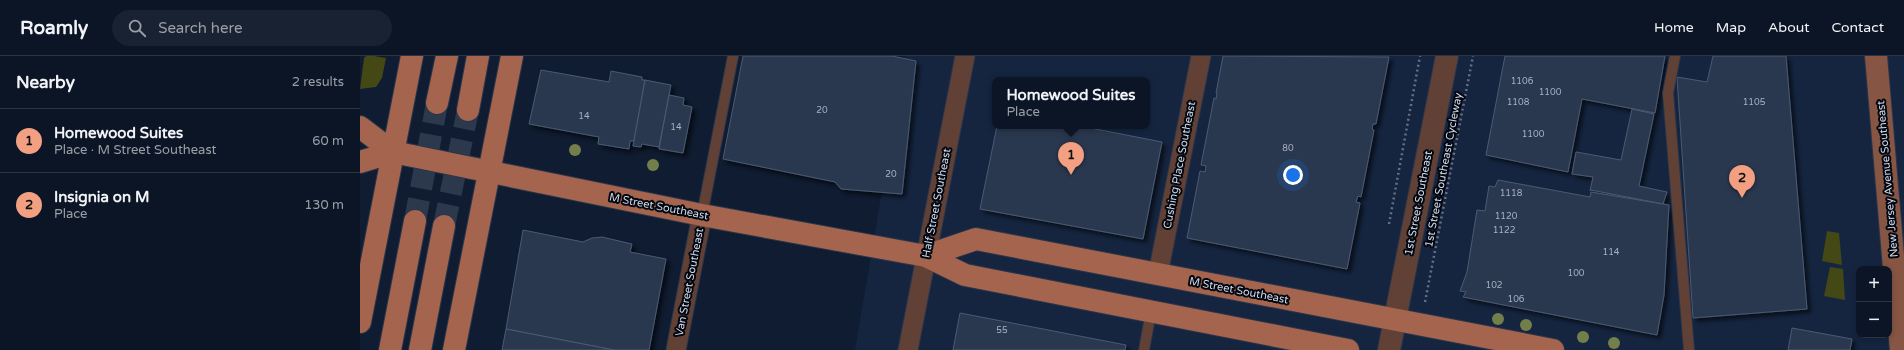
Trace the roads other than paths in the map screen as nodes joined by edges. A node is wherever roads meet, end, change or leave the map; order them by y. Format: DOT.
graph roads {
  1 [pos="412,56"];
  2 [pos="447,56"];
  3 [pos="478,56"];
  4 [pos="512,56"];
  5 [pos="733,56"];
  6 [pos="965,56"];
  7 [pos="1200,56"];
  8 [pos="1447,56"];
  9 [pos="1675,56"];
  10 [pos="1876,56"];
  11 [pos="437,103"];
  12 [pos="468,110"];
  13 [pos="360,127"];
  14 [pos="393,152"];
  15 [pos="360,162"];
  16 [pos="490,172"];
  17 [pos="702,215"];
  18 [pos="415,221"];
  19 [pos="444,226"];
  20 [pos="926,256"];
  21 [pos="1158,274"];
  22 [pos="364,277"];
  23 [pos="1151,312"];
  24 [pos="1395,320"];
  25 [pos="360,322"];
  26 [pos="390,350"];
  27 [pos="420,350"];
  28 [pos="454,350"];
  29 [pos="676,350"];
  30 [pos="908,350"];
  31 [pos="1144,350"];
  32 [pos="1348,350"];
  33 [pos="1389,350"];
  34 [pos="1553,350"];
  35 [pos="1689,350"];
  36 [pos="1901,350"];
  1 -- 14 [label="main road"];
  2 -- 11 [label="main road"];
  3 -- 12 [label="main road"];
  4 -- 16 [label="main road"];
  5 -- 17 [label="lane"];
  6 -- 20 [label="street, Half Street Southeast"];
  7 -- 21 [label="street, Cushing Place Southeast"];
  8 -- 24 [label="street, 1st Street Southeast"];
  9 -- 35 [label="lane"];
  10 -- 36 [label="main road, New Jersey Avenue Southeast"];
  13 -- 14 [label="main road"];
  14 -- 15 [label="main road"];
  14 -- 16 [label="main road, M Street Southeast"];
  14 -- 22 [label="main road"];
  16 -- 17 [label="main road, M Street Southeast"];
  16 -- 28 [label="main road"];
  17 -- 20 [label="main road, M Street Southeast"];
  17 -- 29 [label="street, Van Street Southeast"];
  18 -- 26 [label="main road"];
  19 -- 27 [label="main road"];
  20 -- 21 [label="main road, M Street Southeast"];
  20 -- 23 [label="main road, M Street Southeast"];
  20 -- 30 [label="street, Half Street Southeast"];
  21 -- 24 [label="main road, M Street Southeast"];
  22 -- 25 [label="main road"];
  23 -- 31 [label="lane"];
  23 -- 32 [label="main road, M Street Southeast"];
  24 -- 33 [label="street, 1st Street Southeast"];
  24 -- 34 [label="main road, M Street Southeast"];
}
